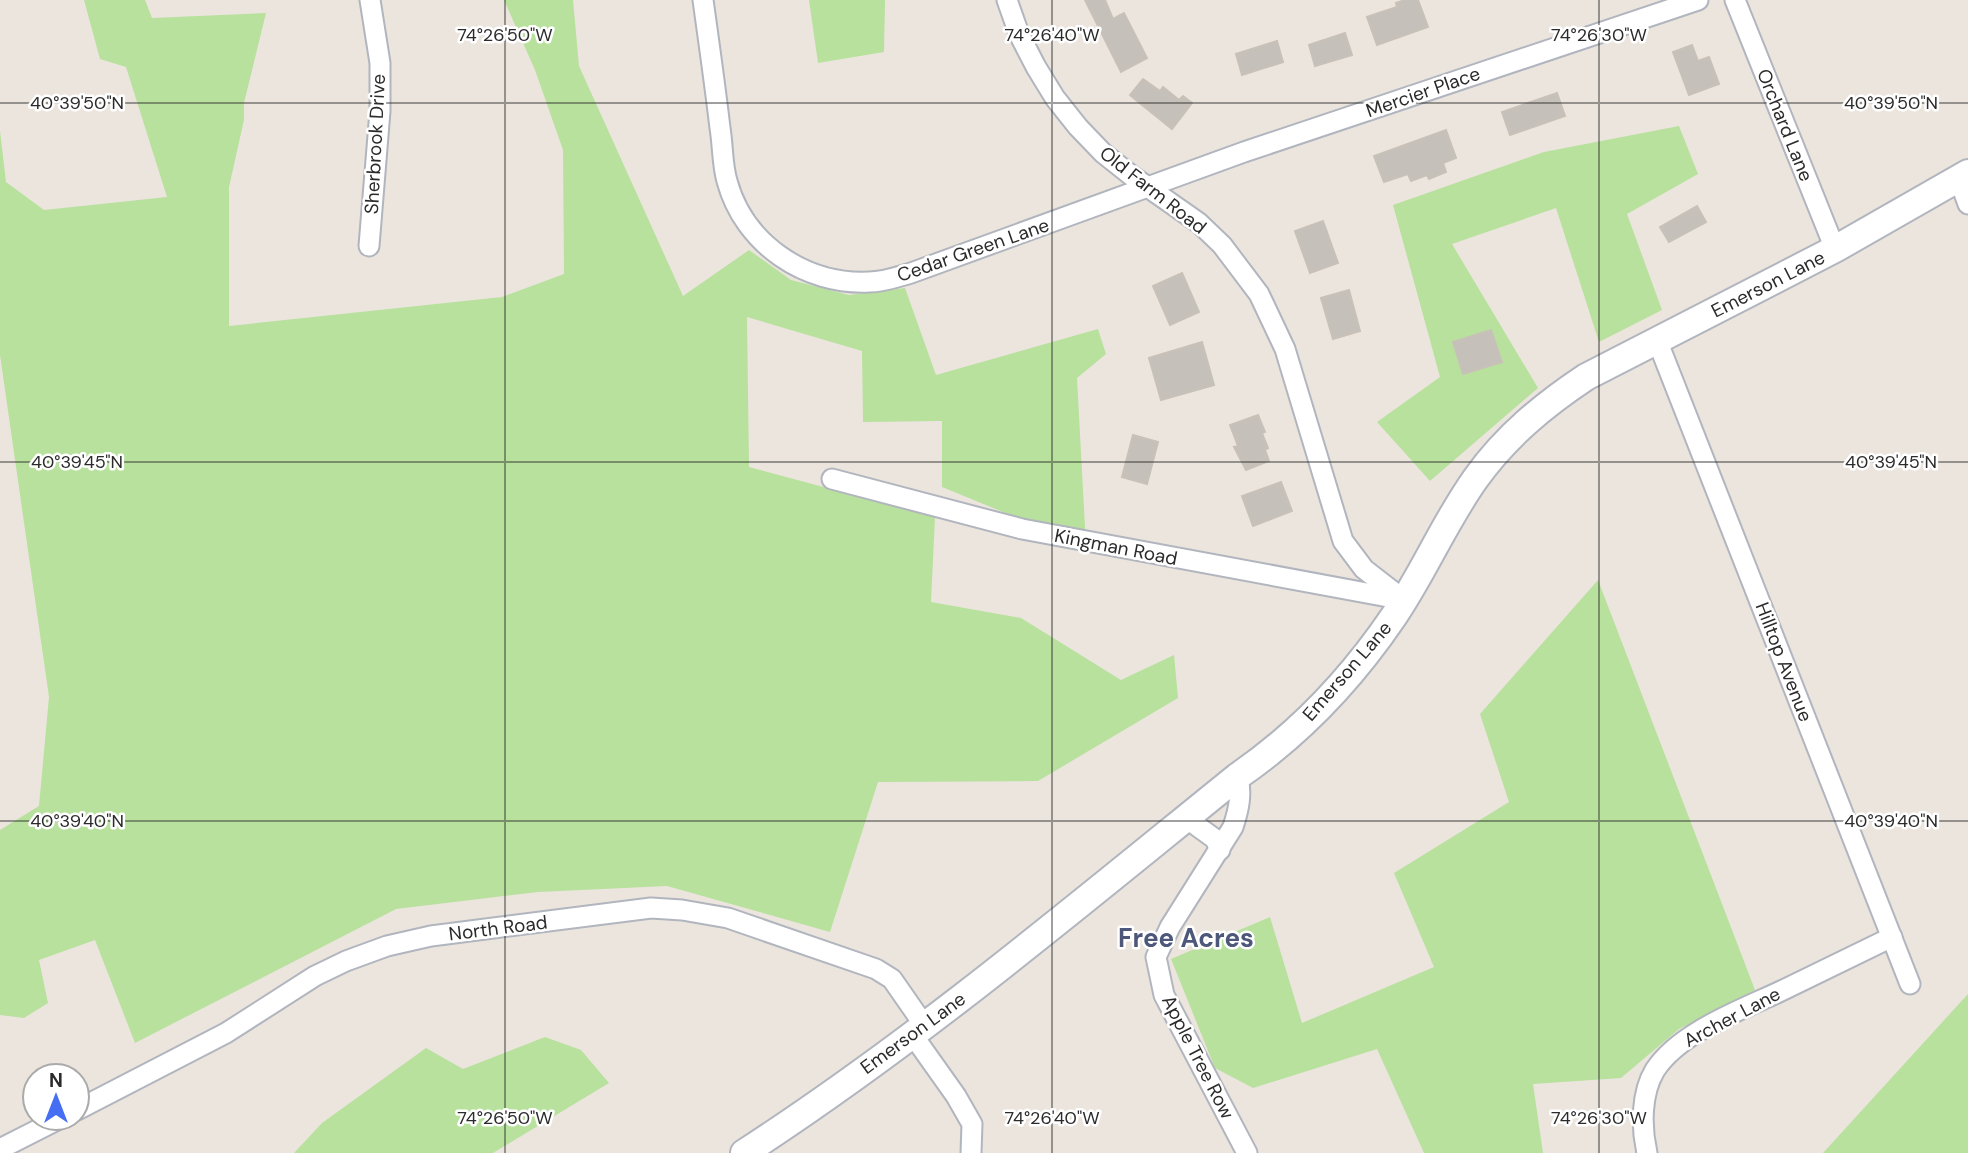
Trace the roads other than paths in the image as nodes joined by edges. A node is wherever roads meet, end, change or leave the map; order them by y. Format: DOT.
graph roads {
  1 [pos="370,0"];
  2 [pos="703,0"];
  3 [pos="1007,0"];
  4 [pos="1698,0"];
  5 [pos="1735,0"];
  6 [pos="1963,176"];
  7 [pos="1148,187"];
  8 [pos="1968,204"];
  9 [pos="369,246"];
  10 [pos="1835,249"];
  11 [pos="1657,340"];
  12 [pos="832,479"];
  13 [pos="1404,600"];
  14 [pos="1238,776"];
  15 [pos="1186,818"];
  16 [pos="1220,850"];
  17 [pos="1892,937"];
  18 [pos="1910,984"];
  19 [pos="918,1030"];
  20 [pos="91,1103"];
  21 [pos="33,1132"];
  22 [pos="0,1149"];
  23 [pos="744,1153"];
  24 [pos="971,1153"];
  25 [pos="1247,1153"];
  26 [pos="1647,1153"];
  1 -- 9 [label="street, Sherbrook Drive"];
  2 -- 7 [label="street, Cedar Green Lane"];
  3 -- 7 [label="street, Old Farm Road"];
  4 -- 7 [label="street, Mercier Place"];
  5 -- 10 [label="street, Orchard Lane"];
  6 -- 8 [label="street"];
  6 -- 10 [label="street, Emerson Lane"];
  7 -- 13 [label="street, Old Farm Road"];
  10 -- 11 [label="street, Emerson Lane"];
  11 -- 13 [label="street, Emerson Lane"];
  11 -- 17 [label="street, Hilltop Avenue"];
  12 -- 13 [label="street, Kingman Road"];
  13 -- 14 [label="street, Emerson Lane"];
  14 -- 15 [label="street, Emerson Lane"];
  14 -- 16 [label="street, Apple Tree Row"];
  15 -- 16 [label="street"];
  15 -- 19 [label="street, Emerson Lane"];
  16 -- 25 [label="street, Apple Tree Row"];
  17 -- 18 [label="street, Hilltop Avenue"];
  17 -- 26 [label="street, Archer Lane"];
  19 -- 20 [label="street, North Road"];
  19 -- 23 [label="street, Emerson Lane"];
  19 -- 24 [label="street, North Road"];
  21 -- 22 [label="street"];
}
